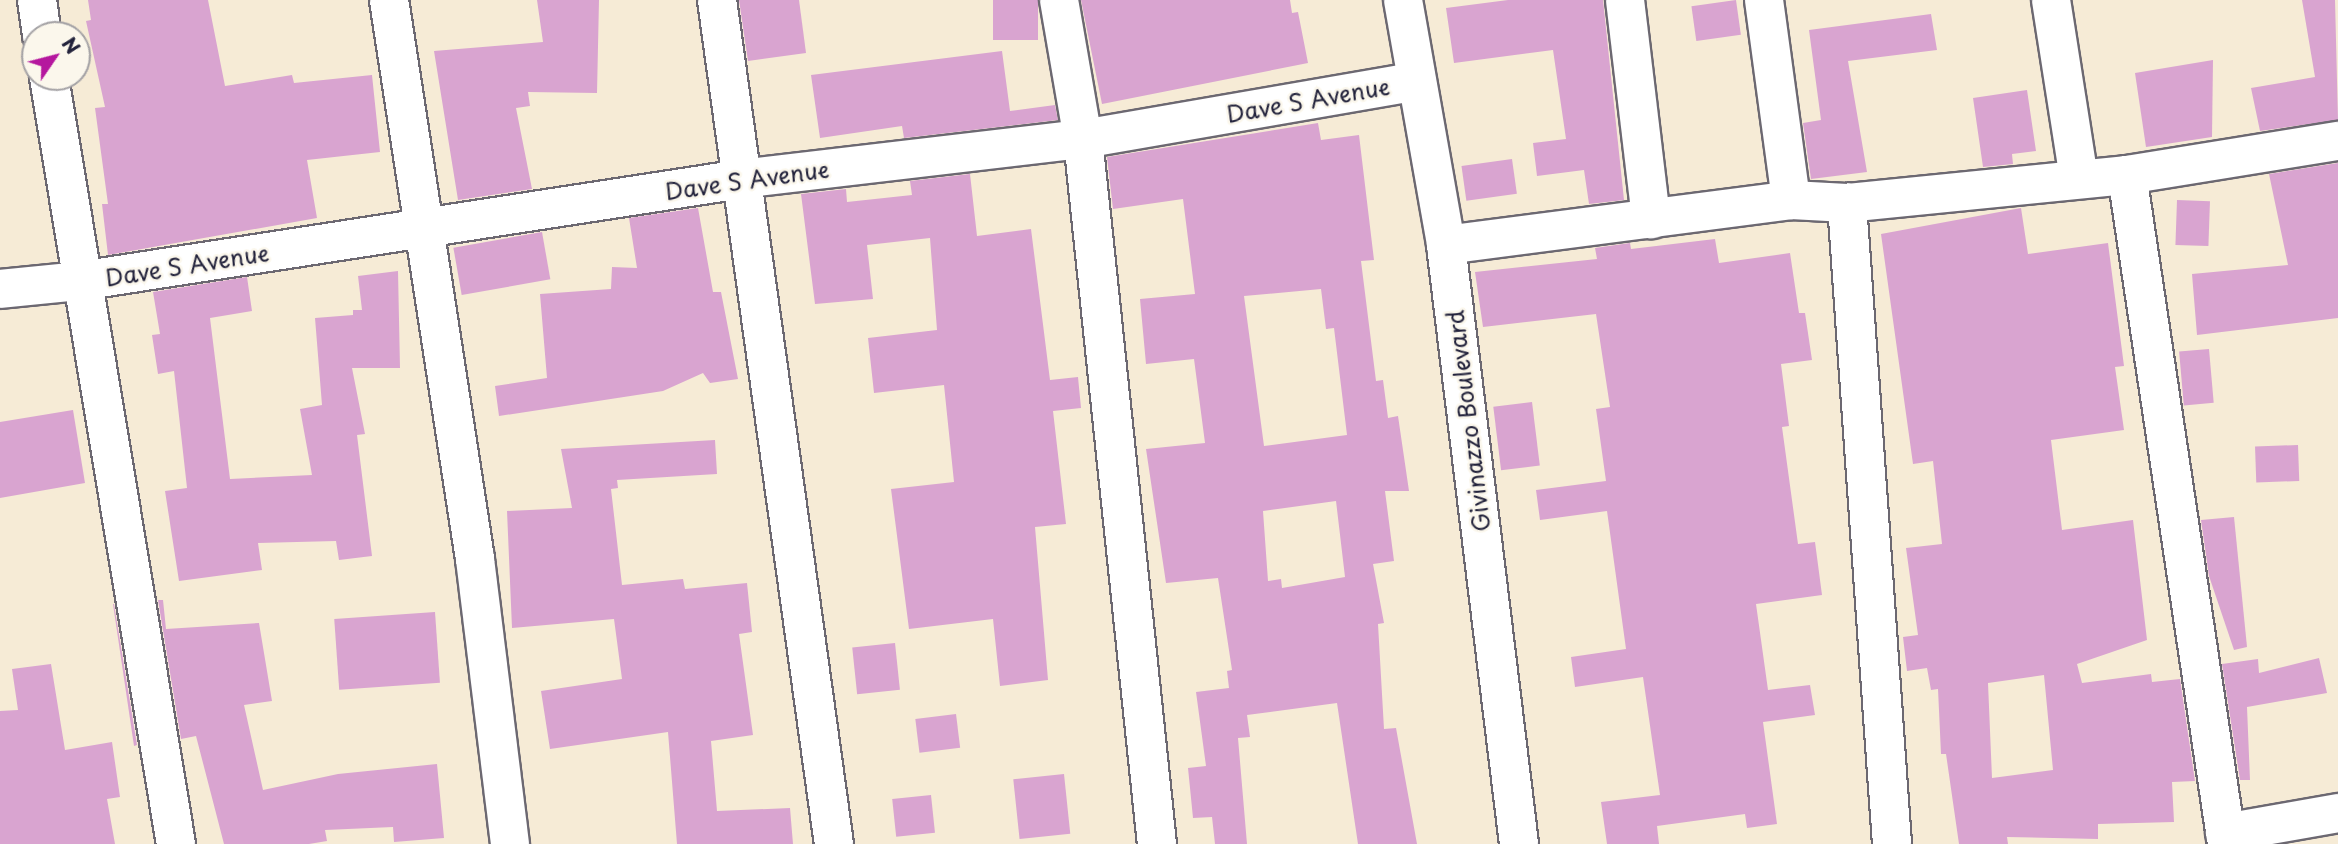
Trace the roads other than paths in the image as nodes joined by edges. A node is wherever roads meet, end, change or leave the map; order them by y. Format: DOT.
graph roads {
  1 [pos="37,0"];
  2 [pos="389,0"];
  3 [pos="717,0"];
  4 [pos="1059,0"];
  5 [pos="1403,0"];
  6 [pos="1625,0"];
  7 [pos="1764,0"];
  8 [pos="2051,0"];
  9 [pos="40,21"];
  10 [pos="1415,82"];
  11 [pos="51,91"];
  12 [pos="1083,139"];
  13 [pos="2338,141"];
  14 [pos="2127,174"];
  15 [pos="2079,178"];
  16 [pos="741,179"];
  17 [pos="1791,200"];
  18 [pos="1847,203"];
  19 [pos="1651,219"];
  20 [pos="425,229"];
  21 [pos="1446,245"];
  22 [pos="80,282"];
  23 [pos="0,289"];
  24 [pos="2338,813"];
  25 [pos="2226,838"];
  26 [pos="176,844"];
  27 [pos="510,844"];
  28 [pos="834,844"];
  29 [pos="1157,844"];
  30 [pos="1519,844"];
  31 [pos="1892,844"];
  1 -- 9 [label="street"];
  2 -- 20 [label="street"];
  3 -- 16 [label="street"];
  4 -- 12 [label="street"];
  5 -- 10 [label="street, Givinazzo Boulevard"];
  6 -- 19 [label="street"];
  7 -- 17 [label="street"];
  8 -- 15 [label="street"];
  10 -- 12 [label="street, Dave S Avenue"];
  10 -- 21 [label="street, Givinazzo Boulevard"];
  11 -- 22 [label="street"];
  12 -- 16 [label="street, Dave S Avenue"];
  12 -- 29 [label="street"];
  13 -- 14 [label="street"];
  14 -- 15 [label="street"];
  14 -- 25 [label="street"];
  15 -- 18 [label="street"];
  16 -- 20 [label="street, Dave S Avenue"];
  16 -- 28 [label="street"];
  17 -- 18 [label="street"];
  17 -- 19 [label="street"];
  18 -- 31 [label="street"];
  19 -- 21 [label="street"];
  20 -- 22 [label="street, Dave S Avenue"];
  20 -- 27 [label="street"];
  21 -- 30 [label="street, Givinazzo Boulevard"];
  22 -- 23 [label="street, Dave S Avenue"];
  22 -- 26 [label="street"];
  24 -- 25 [label="street"];
}
